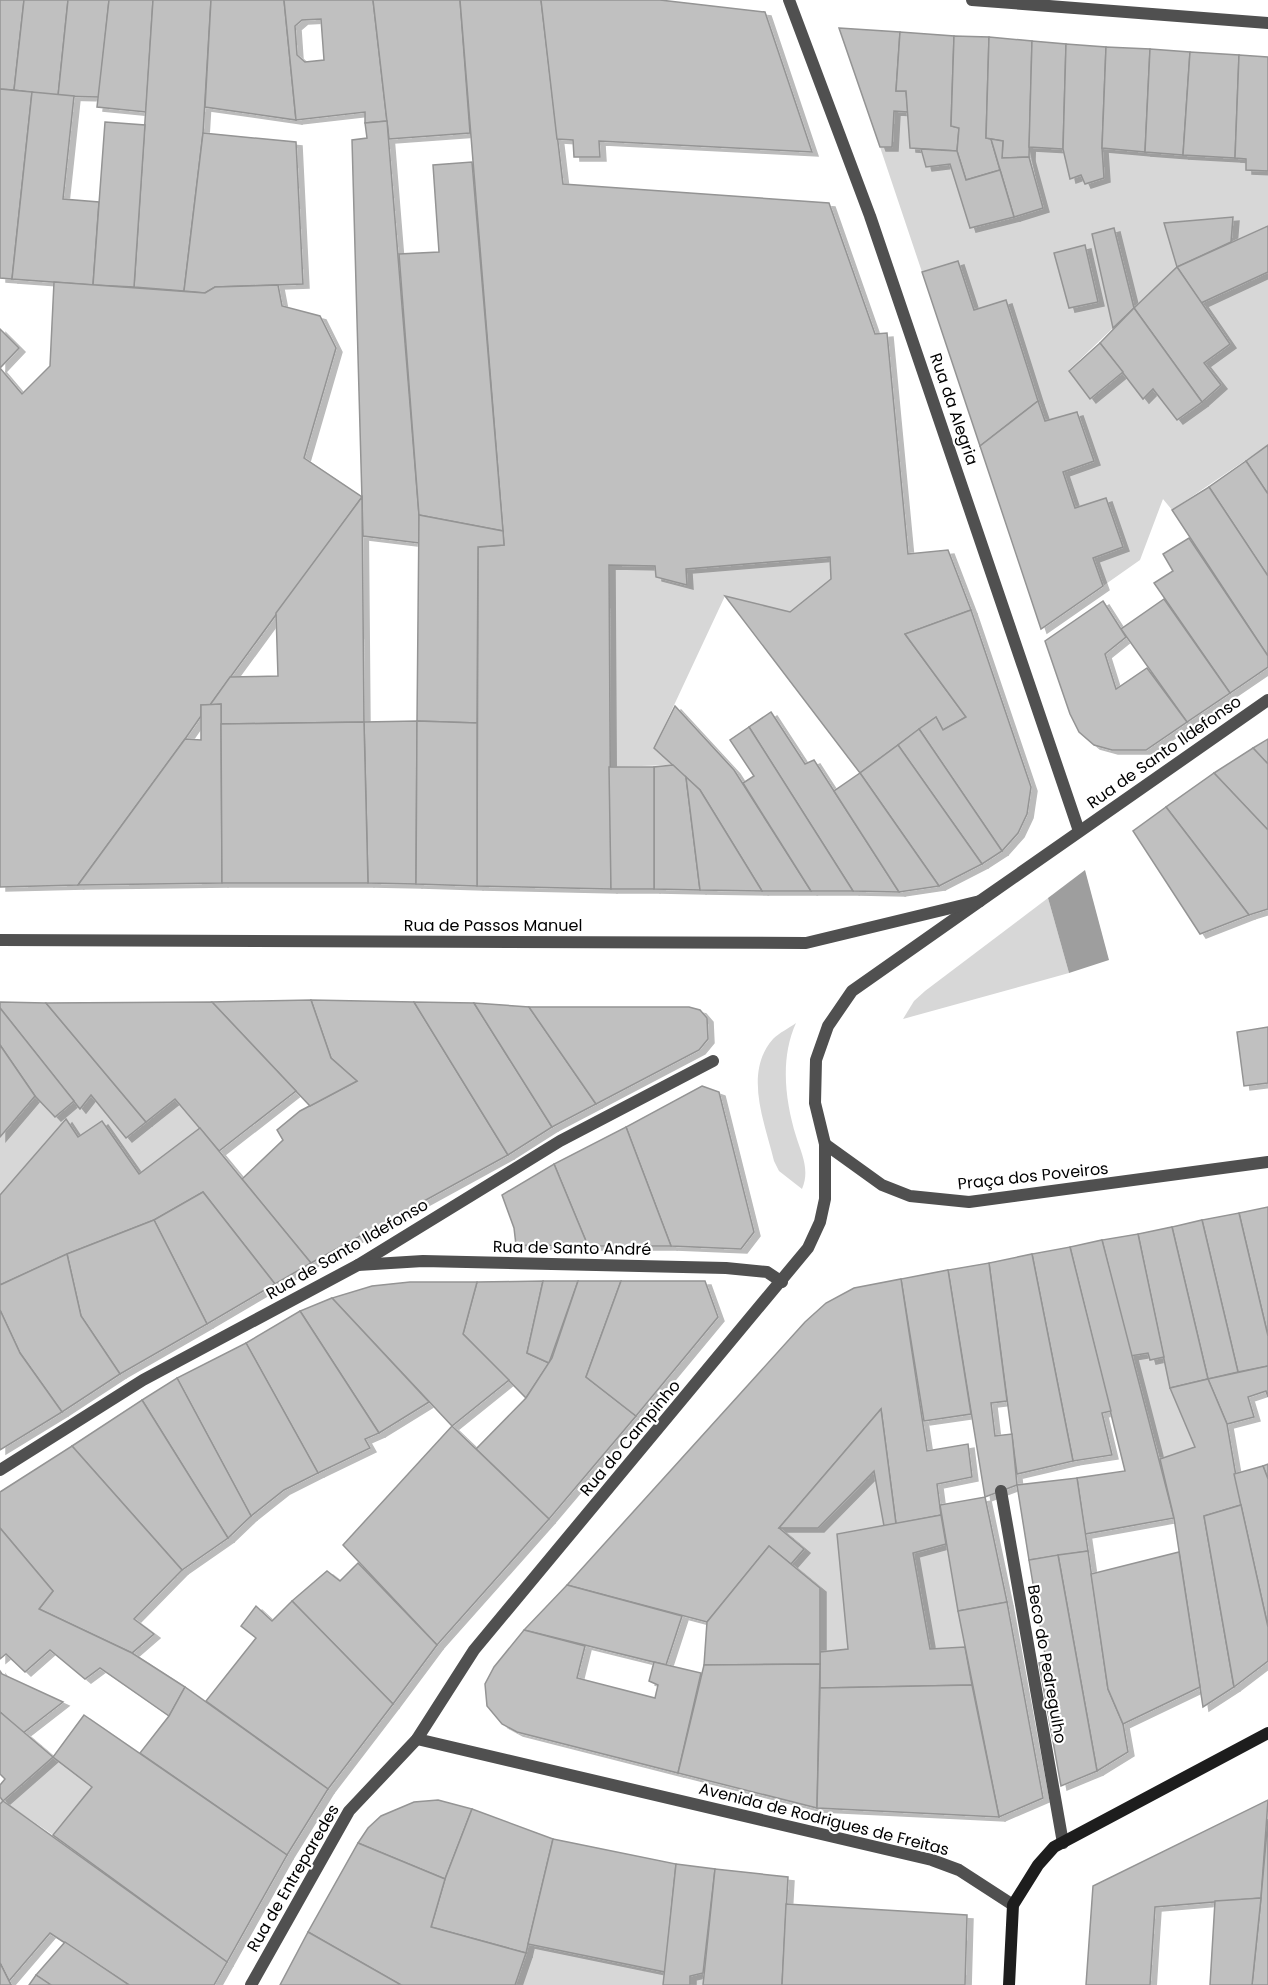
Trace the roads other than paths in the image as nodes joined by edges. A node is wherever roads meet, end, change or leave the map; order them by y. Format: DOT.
graph roads {
  1 [pos="789,0"];
  2 [pos="972,0"];
  3 [pos="1268,23"];
  4 [pos="1268,700"];
  5 [pos="1079,831"];
  6 [pos="980,901"];
  7 [pos="0,940"];
  8 [pos="713,1062"];
  9 [pos="825,1144"];
  10 [pos="1268,1162"];
  11 [pos="358,1265"];
  12 [pos="783,1282"];
  13 [pos="0,1470"];
  14 [pos="1001,1491"];
  15 [pos="1268,1733"];
  16 [pos="417,1738"];
  17 [pos="1063,1843"];
  18 [pos="1013,1905"];
  19 [pos="251,1985"];
  20 [pos="1009,1985"];
  1 -- 5 [label="street, Rua da Alegria"];
  2 -- 3 [label="street"];
  4 -- 5 [label="street, Rua de Santo Ildefonso"];
  5 -- 6 [label="street"];
  6 -- 7 [label="street, Rua de Passos Manuel"];
  6 -- 9 [label="street"];
  8 -- 11 [label="street, Rua de Santo Ildefonso"];
  9 -- 10 [label="street, Praça dos Poveiros"];
  9 -- 12 [label="street, Rua do Campinho"];
  11 -- 12 [label="street, Rua de Santo André"];
  11 -- 13 [label="street, Rua de Santo Ildefonso"];
  12 -- 16 [label="street, Rua do Campinho"];
  14 -- 17 [label="street, Beco do Pedregulho"];
  15 -- 17 [label="main road"];
  16 -- 18 [label="street, Avenida de Rodrigues de Freitas"];
  16 -- 19 [label="street, Rua de Entreparedes"];
  17 -- 18 [label="main road"];
  18 -- 20 [label="main road"];
}
